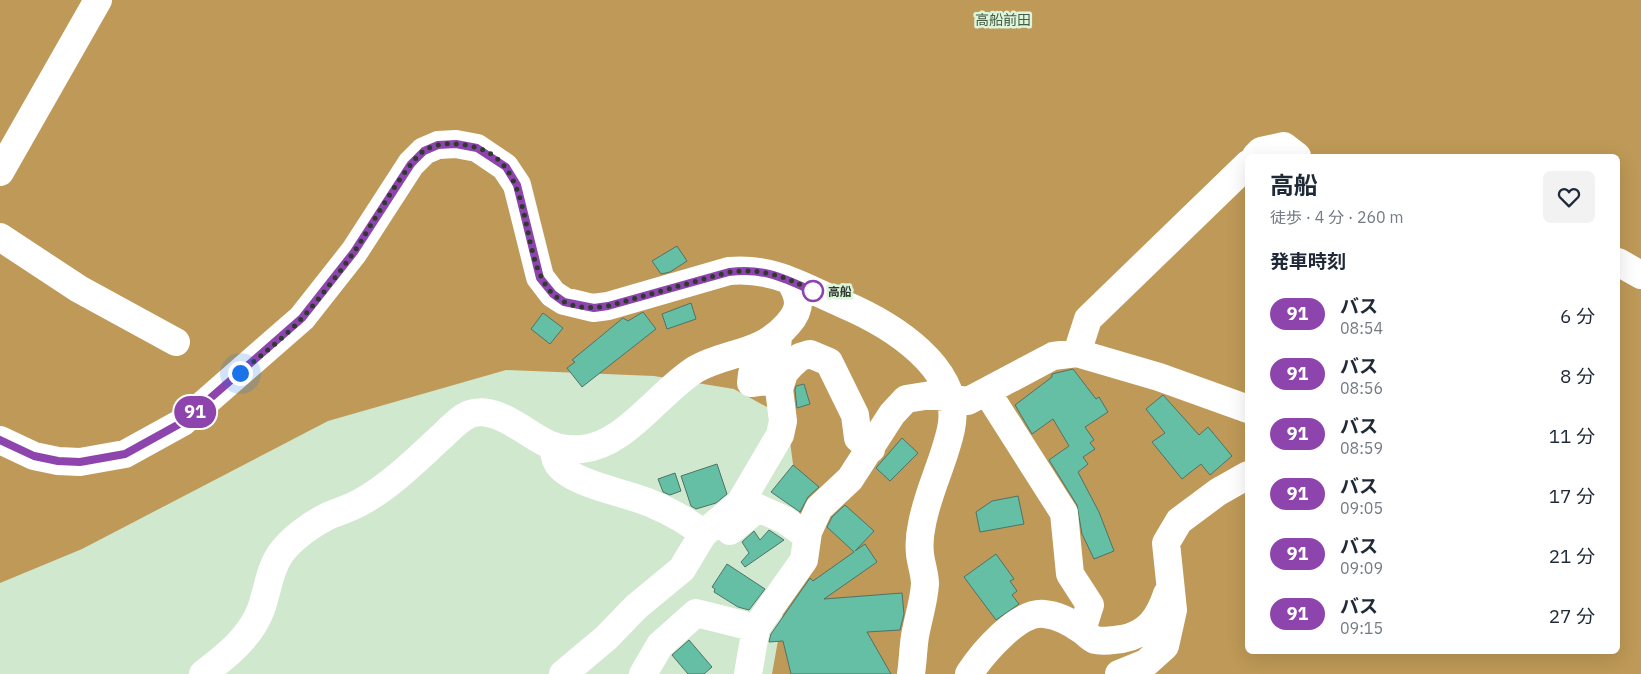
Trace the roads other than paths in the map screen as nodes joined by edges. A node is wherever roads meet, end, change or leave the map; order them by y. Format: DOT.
graph roads {
  1 [pos="98,0"];
  2 [pos="1258,154"];
  3 [pos="1294,154"];
  4 [pos="1245,167"];
  5 [pos="0,172"];
  6 [pos="0,237"];
  7 [pos="1620,263"];
  8 [pos="1641,275"];
  9 [pos="807,295"];
  10 [pos="778,333"];
  11 [pos="176,342"];
  12 [pos="1077,353"];
  13 [pos="782,379"];
  14 [pos="986,392"];
  15 [pos="951,399"];
  16 [pos="1245,403"];
  17 [pos="0,440"];
  18 [pos="554,446"];
  19 [pos="871,449"];
  20 [pos="1245,477"];
  21 [pos="703,534"];
  22 [pos="807,536"];
  23 [pos="697,581"];
  24 [pos="1170,586"];
  25 [pos="756,628"];
  26 [pos="1082,630"];
  27 [pos="203,674"];
  28 [pos="563,674"];
  29 [pos="643,674"];
  30 [pos="748,674"];
  31 [pos="911,674"];
  32 [pos="970,674"];
  33 [pos="1120,674"];
  1 -- 5 [label="street"];
  2 -- 3 [label="street"];
  4 -- 12 [label="street"];
  6 -- 11 [label="street"];
  7 -- 8 [label="street"];
  9 -- 10 [label="street"];
  9 -- 15 [label="street"];
  9 -- 17 [label="street"];
  10 -- 13 [label="street"];
  10 -- 18 [label="street"];
  12 -- 14 [label="street"];
  12 -- 16 [label="street"];
  13 -- 19 [label="street"];
  13 -- 21 [label="street"];
  14 -- 15 [label="street"];
  14 -- 26 [label="street"];
  15 -- 19 [label="street"];
  15 -- 31 [label="street"];
  18 -- 21 [label="street"];
  18 -- 27 [label="street"];
  19 -- 22 [label="street"];
  20 -- 24 [label="street"];
  21 -- 28 [label="street"];
  22 -- 23 [label="street"];
  22 -- 25 [label="street"];
  24 -- 26 [label="street"];
  24 -- 33 [label="street"];
  25 -- 29 [label="street"];
  25 -- 30 [label="street"];
  26 -- 32 [label="street"];
}
